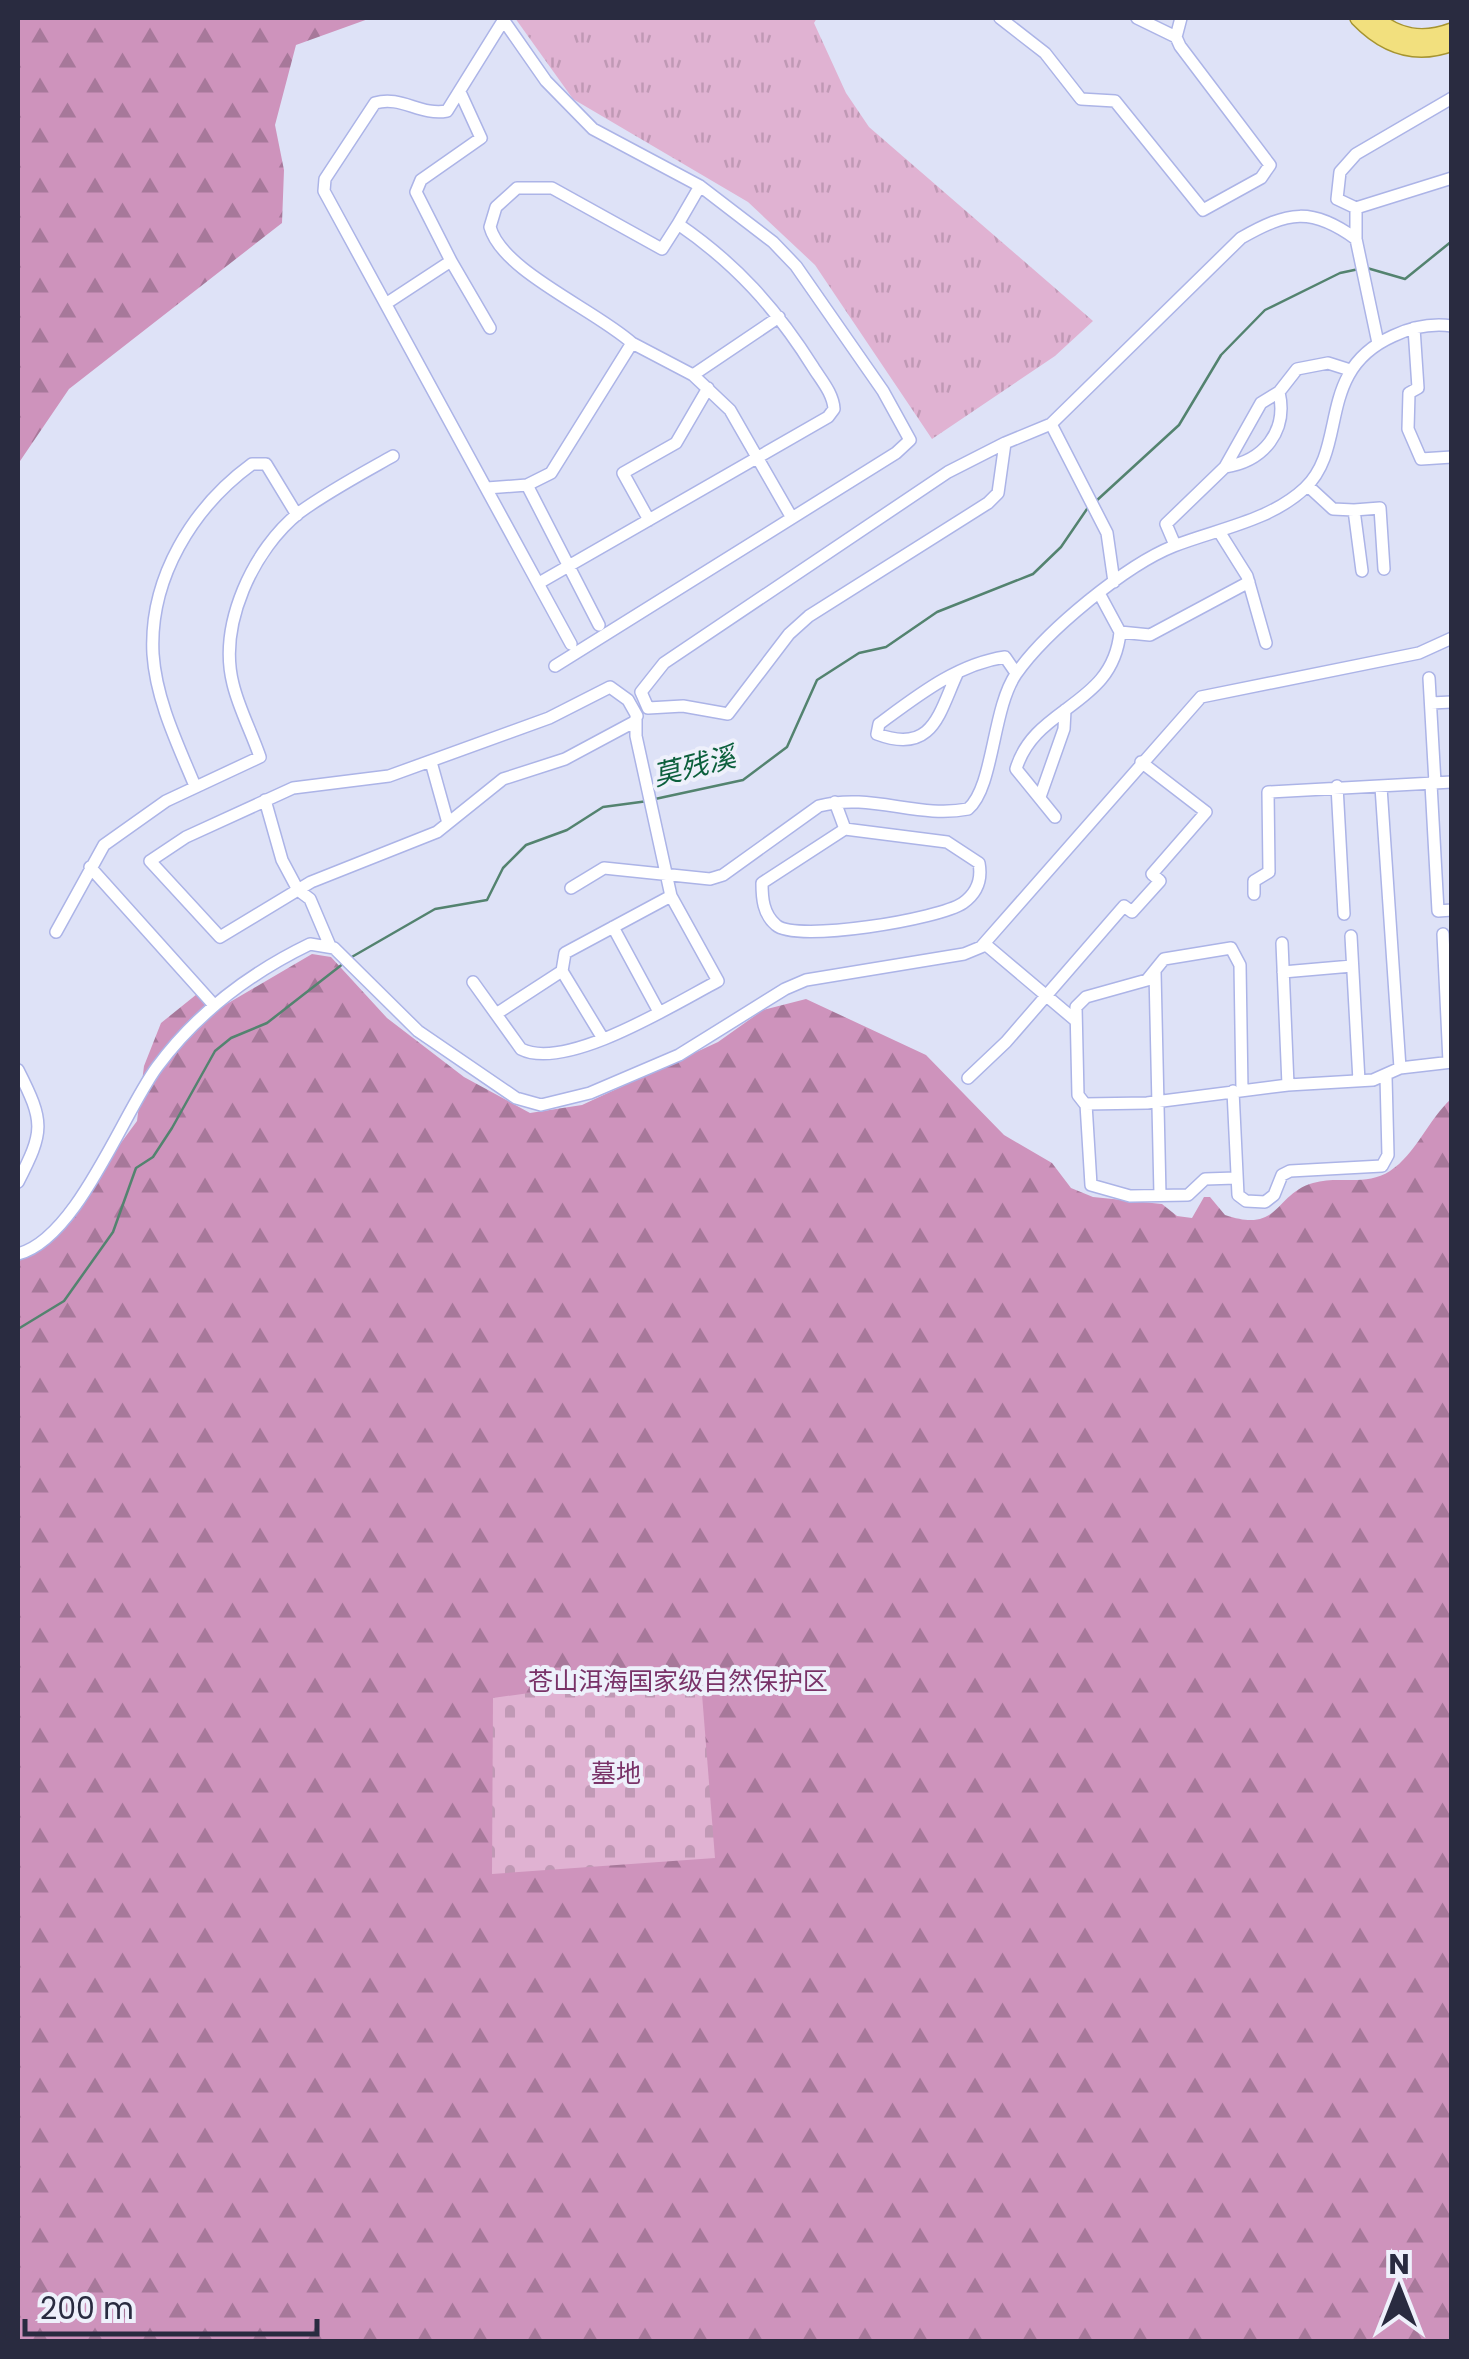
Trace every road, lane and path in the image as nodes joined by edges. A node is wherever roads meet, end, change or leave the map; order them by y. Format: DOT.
graph roads {
  1 [pos="1000,18"];
  2 [pos="1137,18"];
  3 [pos="1182,18"];
  4 [pos="1358,18"];
  5 [pos="1374,18"];
  6 [pos="502,19"];
  7 [pos="1452,30"];
  8 [pos="1176,37"];
  9 [pos="1452,43"];
  10 [pos="460,92"];
  11 [pos="1452,98"];
  12 [pos="1452,178"];
  13 [pos="700,186"];
  14 [pos="1337,199"];
  15 [pos="1356,208"];
  16 [pos="1324,216"];
  17 [pos="678,224"];
  18 [pos="1356,238"];
  19 [pos="451,261"];
  20 [pos="387,303"];
  21 [pos="780,318"];
  22 [pos="1452,326"];
  23 [pos="490,328"];
  24 [pos="1414,328"];
  25 [pos="632,343"];
  26 [pos="1378,343"];
  27 [pos="1350,370"];
  28 [pos="693,375"];
  29 [pos="708,388"];
  30 [pos="1279,392"];
  31 [pos="1051,424"];
  32 [pos="1006,443"];
  33 [pos="392,456"];
  34 [pos="756,458"];
  35 [pos="1452,458"];
  36 [pos="1225,467"];
  37 [pos="527,485"];
  38 [pos="1308,486"];
  39 [pos="487,488"];
  40 [pos="1354,510"];
  41 [pos="297,515"];
  42 [pos="792,518"];
  43 [pos="648,520"];
  44 [pos="1220,533"];
  45 [pos="1176,545"];
  46 [pos="569,566"];
  47 [pos="1384,569"];
  48 [pos="1362,571"];
  49 [pos="1114,582"];
  50 [pos="1249,582"];
  51 [pos="538,584"];
  52 [pos="1100,593"];
  53 [pos="600,626"];
  54 [pos="1120,632"];
  55 [pos="1452,638"];
  56 [pos="1266,643"];
  57 [pos="571,644"];
  58 [pos="556,666"];
  59 [pos="1016,673"];
  60 [pos="956,674"];
  61 [pos="1429,678"];
  62 [pos="641,692"];
  63 [pos="628,700"];
  64 [pos="1452,702"];
  65 [pos="1431,703"];
  66 [pos="1065,710"];
  67 [pos="639,716"];
  68 [pos="431,762"];
  69 [pos="1141,762"];
  70 [pos="1452,782"];
  71 [pos="1433,784"];
  72 [pos="194,786"];
  73 [pos="1338,786"];
  74 [pos="1381,787"];
  75 [pos="1040,797"];
  76 [pos="265,800"];
  77 [pos="835,802"];
  78 [pos="1055,818"];
  79 [pos="448,823"];
  80 [pos="845,829"];
  81 [pos="90,867"];
  82 [pos="668,878"];
  83 [pos="571,888"];
  84 [pos="298,890"];
  85 [pos="1254,894"];
  86 [pos="671,896"];
  87 [pos="1452,910"];
  88 [pos="1344,914"];
  89 [pos="612,927"];
  90 [pos="56,932"];
  91 [pos="1443,934"];
  92 [pos="1350,936"];
  93 [pos="1282,943"];
  94 [pos="985,944"];
  95 [pos="332,947"];
  96 [pos="1448,963"];
  97 [pos="1352,966"];
  98 [pos="562,971"];
  99 [pos="1155,972"];
  100 [pos="1283,972"];
  101 [pos="474,982"];
  102 [pos="1046,996"];
  103 [pos="213,1004"];
  104 [pos="659,1012"];
  105 [pos="496,1014"];
  106 [pos="1075,1020"];
  107 [pos="602,1037"];
  108 [pos="1450,1062"];
  109 [pos="1400,1068"];
  110 [pos="18,1070"];
  111 [pos="1386,1077"];
  112 [pos="968,1078"];
  113 [pos="1359,1081"];
  114 [pos="1288,1085"];
  115 [pos="1238,1090"];
  116 [pos="1160,1102"];
  117 [pos="1086,1104"];
  118 [pos="1236,1178"];
  119 [pos="18,1182"];
  120 [pos="1160,1195"];
  121 [pos="18,1254"];
  1 -- 8 [label="street"];
  2 -- 8 [label="street"];
  3 -- 8 [label="street"];
  4 -- 9 [label="main road"];
  5 -- 7 [label="main road"];
  6 -- 10 [label="street"];
  6 -- 13 [label="street"];
  10 -- 19 [label="street"];
  10 -- 20 [label="street"];
  11 -- 14 [label="street"];
  12 -- 15 [label="street"];
  13 -- 17 [label="street"];
  13 -- 42 [label="street"];
  14 -- 15 [label="street"];
  14 -- 16 [label="street"];
  15 -- 18 [label="street"];
  16 -- 18 [label="street"];
  16 -- 31 [label="street"];
  17 -- 21 [label="street"];
  17 -- 25 [label="street"];
  18 -- 26 [label="street"];
  19 -- 20 [label="street"];
  19 -- 23 [label="street"];
  20 -- 39 [label="street"];
  21 -- 28 [label="street"];
  21 -- 34 [label="street"];
  22 -- 24 [label="street"];
  24 -- 26 [label="street"];
  24 -- 35 [label="street"];
  25 -- 28 [label="street"];
  25 -- 37 [label="street"];
  26 -- 27 [label="street"];
  27 -- 30 [label="street"];
  27 -- 38 [label="street"];
  28 -- 29 [label="street"];
  29 -- 34 [label="street"];
  29 -- 43 [label="street"];
  30 -- 36 [label="street"];
  30 -- 36 [label="street"];
  31 -- 32 [label="street"];
  31 -- 49 [label="street"];
  32 -- 62 [label="street"];
  32 -- 67 [label="street"];
  33 -- 41 [label="street"];
  34 -- 42 [label="street"];
  34 -- 43 [label="street"];
  36 -- 45 [label="street"];
  37 -- 39 [label="street"];
  37 -- 46 [label="street"];
  38 -- 40 [label="street"];
  38 -- 44 [label="street"];
  39 -- 51 [label="street"];
  40 -- 47 [label="street"];
  40 -- 48 [label="street"];
  41 -- 72 [label="street"];
  41 -- 72 [label="street"];
  42 -- 58 [label="street"];
  43 -- 46 [label="street"];
  44 -- 45 [label="street"];
  44 -- 50 [label="street"];
  45 -- 49 [label="street"];
  46 -- 51 [label="street"];
  46 -- 53 [label="street"];
  49 -- 52 [label="street"];
  50 -- 54 [label="street"];
  50 -- 56 [label="street"];
  51 -- 57 [label="street"];
  52 -- 54 [label="street"];
  52 -- 59 [label="street"];
  54 -- 66 [label="street"];
  55 -- 69 [label="street"];
  59 -- 60 [label="street"];
  59 -- 77 [label="street"];
  60 -- 60 [label="street"];
  61 -- 65 [label="street"];
  62 -- 63 [label="street"];
  62 -- 67 [label="street"];
  63 -- 67 [label="street"];
  63 -- 68 [label="street"];
  64 -- 65 [label="street"];
  65 -- 71 [label="street"];
  66 -- 75 [label="street"];
  66 -- 75 [label="street"];
  67 -- 79 [label="street"];
  67 -- 82 [label="street"];
  68 -- 76 [label="street"];
  68 -- 79 [label="street"];
  69 -- 94 [label="street"];
  69 -- 102 [label="street"];
  70 -- 71 [label="street"];
  71 -- 74 [label="street"];
  71 -- 87 [label="street"];
  72 -- 81 [label="street"];
  73 -- 74 [label="street"];
  73 -- 85 [label="street"];
  73 -- 88 [label="street"];
  74 -- 109 [label="street"];
  75 -- 78 [label="street"];
  76 -- 84 [label="street"];
  76 -- 84 [label="street"];
  77 -- 80 [label="street"];
  77 -- 82 [label="street"];
  79 -- 84 [label="street"];
  80 -- 80 [label="street"];
  81 -- 90 [label="street"];
  81 -- 103 [label="street"];
  82 -- 83 [label="street"];
  82 -- 86 [label="street"];
  84 -- 95 [label="street"];
  86 -- 89 [label="street"];
  86 -- 104 [label="street"];
  89 -- 98 [label="street"];
  89 -- 104 [label="street"];
  91 -- 96 [label="street"];
  92 -- 97 [label="street"];
  93 -- 100 [label="street"];
  94 -- 95 [label="street"];
  94 -- 102 [label="street"];
  95 -- 103 [label="street"];
  96 -- 108 [label="street"];
  97 -- 100 [label="street"];
  97 -- 113 [label="street"];
  98 -- 105 [label="street"];
  98 -- 107 [label="street"];
  99 -- 106 [label="street"];
  99 -- 115 [label="street"];
  99 -- 116 [label="street"];
  100 -- 114 [label="street"];
  101 -- 105 [label="street"];
  102 -- 106 [label="street"];
  102 -- 112 [label="street"];
  103 -- 121 [label="street"];
  104 -- 107 [label="street"];
  105 -- 107 [label="street"];
  106 -- 117 [label="street"];
  108 -- 109 [label="street"];
  109 -- 111 [label="street"];
  110 -- 119 [label="street"];
  111 -- 113 [label="street"];
  111 -- 118 [label="street"];
  113 -- 114 [label="street"];
  114 -- 115 [label="street"];
  115 -- 116 [label="street"];
  115 -- 118 [label="street"];
  116 -- 117 [label="street"];
  116 -- 120 [label="street"];
  117 -- 120 [label="street"];
  118 -- 120 [label="street"];
}
